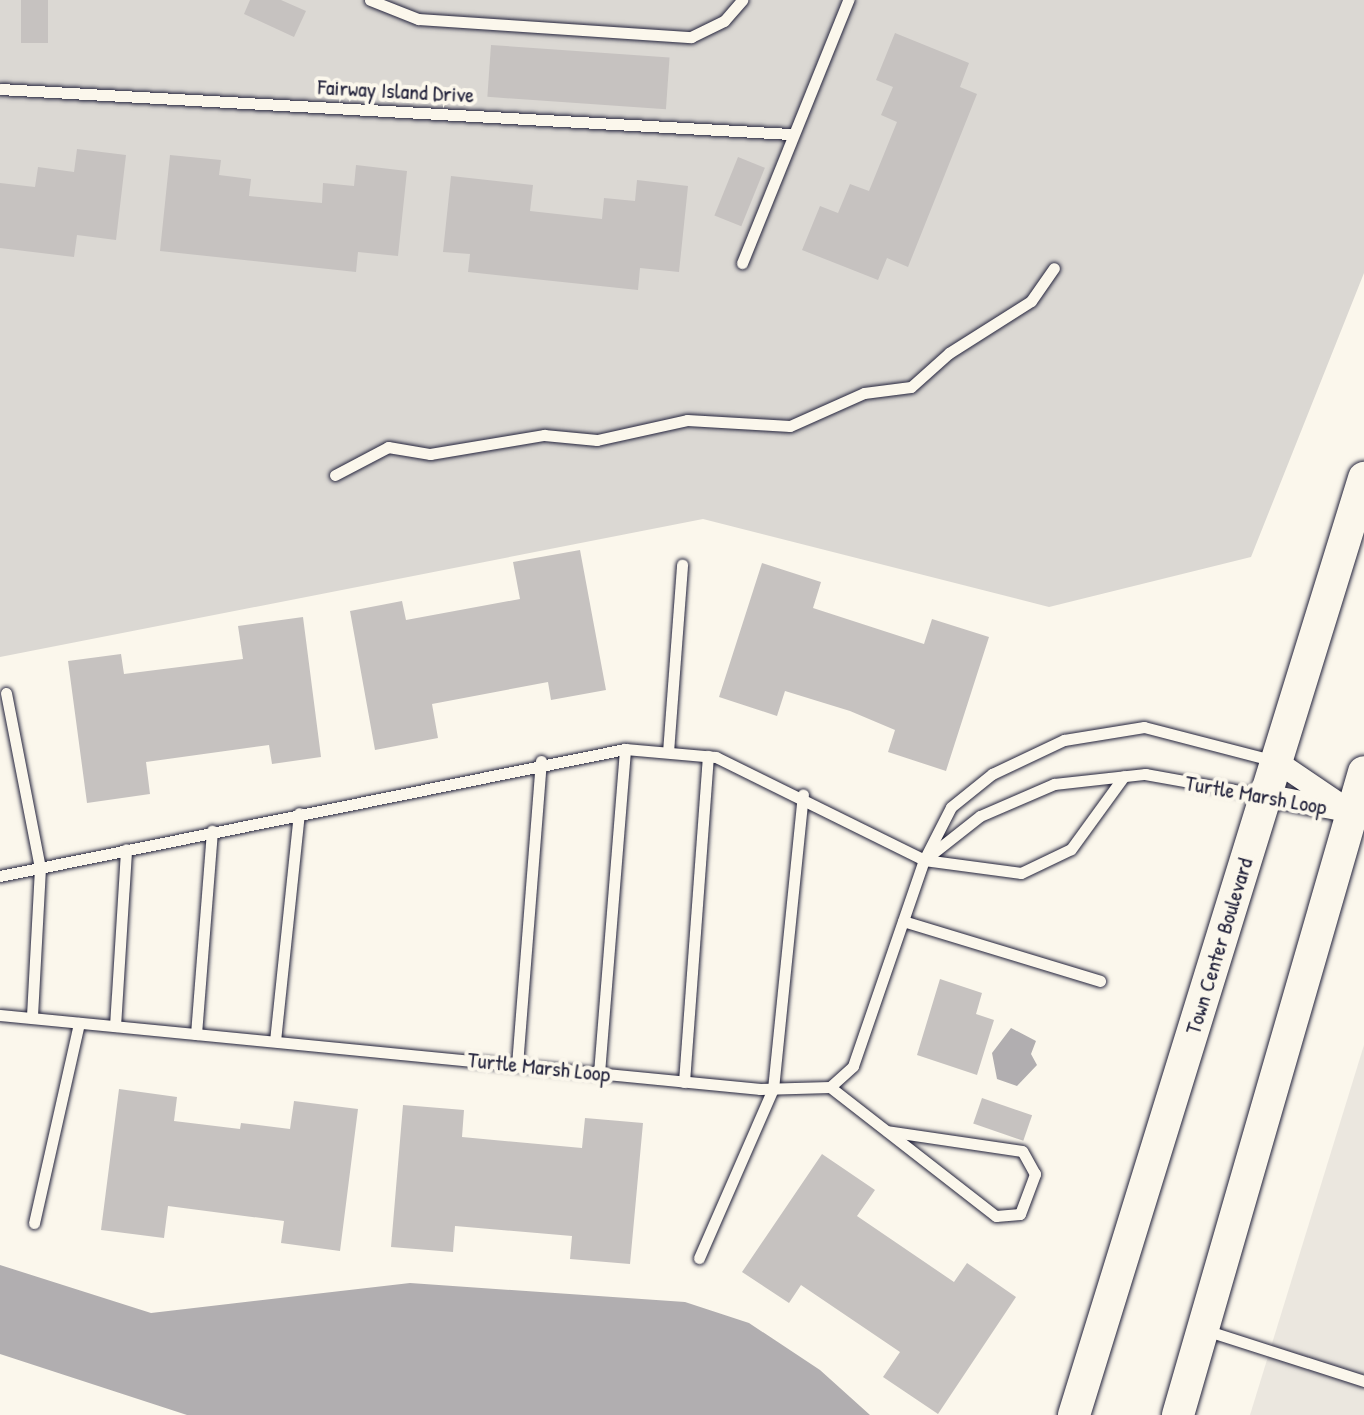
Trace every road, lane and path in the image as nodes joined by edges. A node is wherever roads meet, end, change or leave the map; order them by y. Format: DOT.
graph roads {
  1 [pos="370,0"];
  2 [pos="742,0"];
  3 [pos="848,0"];
  4 [pos="0,89"];
  5 [pos="790,134"];
  6 [pos="742,263"];
  7 [pos="1054,268"];
  8 [pos="335,475"];
  9 [pos="1364,478"];
  10 [pos="682,565"];
  11 [pos="6,693"];
  12 [pos="625,749"];
  13 [pos="668,752"];
  14 [pos="708,756"];
  15 [pos="541,761"];
  16 [pos="1276,761"];
  17 [pos="1364,772"];
  18 [pos="1124,776"];
  19 [pos="803,795"];
  20 [pos="1265,795"];
  21 [pos="299,813"];
  22 [pos="1358,814"];
  23 [pos="212,831"];
  24 [pos="126,849"];
  25 [pos="924,860"];
  26 [pos="40,868"];
  27 [pos="0,876"];
  28 [pos="903,921"];
  29 [pos="1100,981"];
  30 [pos="0,1015"];
  31 [pos="32,1018"];
  32 [pos="79,1023"];
  33 [pos="115,1026"];
  34 [pos="196,1034"];
  35 [pos="275,1041"];
  36 [pos="517,1065"];
  37 [pos="599,1073"];
  38 [pos="684,1082"];
  39 [pos="830,1087"];
  40 [pos="773,1089"];
  41 [pos="887,1131"];
  42 [pos="34,1223"];
  43 [pos="699,1258"];
  44 [pos="1204,1330"];
  45 [pos="1364,1381"];
  46 [pos="1074,1415"];
  47 [pos="1178,1415"];
  1 -- 2 [label="lane"];
  3 -- 5 [label="lane"];
  4 -- 5 [label="lane, Fairway Island Drive"];
  5 -- 6 [label="lane"];
  7 -- 8 [label="lane"];
  9 -- 16 [label="main road, Town Center Boulevard"];
  10 -- 13 [label="lane"];
  11 -- 26 [label="lane"];
  12 -- 13 [label="lane"];
  12 -- 15 [label="lane"];
  12 -- 37 [label="lane"];
  13 -- 14 [label="lane"];
  14 -- 19 [label="lane"];
  14 -- 38 [label="lane"];
  15 -- 21 [label="lane"];
  15 -- 36 [label="lane"];
  16 -- 20 [label="main road, Town Center Boulevard"];
  16 -- 22 [label="street, Turtle Marsh Loop"];
  16 -- 25 [label="lane, Turtle Marsh Loop"];
  17 -- 22 [label="main road"];
  18 -- 20 [label="lane, Turtle Marsh Loop"];
  18 -- 25 [label="lane, Turtle Marsh Loop"];
  18 -- 25 [label="lane"];
  19 -- 25 [label="lane"];
  19 -- 40 [label="lane"];
  20 -- 22 [label="street, Turtle Marsh Loop"];
  20 -- 46 [label="main road, Town Center Boulevard"];
  21 -- 23 [label="lane"];
  21 -- 35 [label="lane"];
  22 -- 44 [label="main road"];
  23 -- 24 [label="lane"];
  23 -- 34 [label="lane"];
  24 -- 26 [label="lane"];
  24 -- 33 [label="lane"];
  25 -- 28 [label="lane, Turtle Marsh Loop"];
  26 -- 27 [label="lane"];
  26 -- 31 [label="lane"];
  28 -- 29 [label="lane"];
  28 -- 39 [label="lane, Turtle Marsh Loop"];
  30 -- 31 [label="lane, Turtle Marsh Loop"];
  31 -- 32 [label="lane, Turtle Marsh Loop"];
  32 -- 33 [label="lane, Turtle Marsh Loop"];
  32 -- 42 [label="lane"];
  33 -- 34 [label="lane, Turtle Marsh Loop"];
  34 -- 35 [label="lane, Turtle Marsh Loop"];
  35 -- 36 [label="lane, Turtle Marsh Loop"];
  36 -- 37 [label="lane, Turtle Marsh Loop"];
  37 -- 38 [label="lane, Turtle Marsh Loop"];
  38 -- 40 [label="lane, Turtle Marsh Loop"];
  39 -- 40 [label="lane, Turtle Marsh Loop"];
  39 -- 41 [label="lane"];
  40 -- 43 [label="lane"];
  41 -- 41 [label="lane"];
  44 -- 45 [label="lane"];
  44 -- 47 [label="main road"];
}
